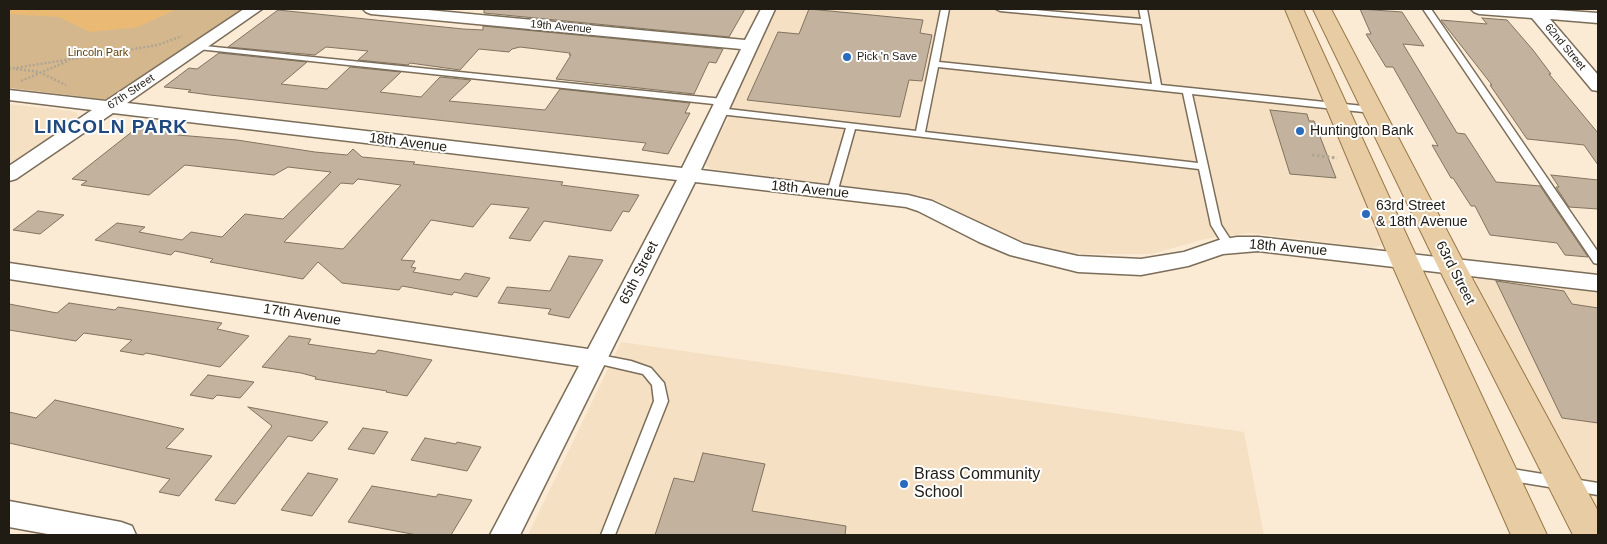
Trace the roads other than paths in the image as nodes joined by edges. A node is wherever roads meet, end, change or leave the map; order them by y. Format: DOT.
graph roads {
  1 [pos="254,9"];
  2 [pos="371,9"];
  3 [pos="768,9"];
  4 [pos="945,9"];
  5 [pos="1000,9"];
  6 [pos="1143,9"];
  7 [pos="1294,9"];
  8 [pos="1322,9"];
  9 [pos="1426,9"];
  10 [pos="1479,9"];
  11 [pos="1535,11"];
  12 [pos="1598,18"];
  13 [pos="1145,22"];
  14 [pos="191,41"];
  15 [pos="750,45"];
  16 [pos="934,64"];
  17 [pos="1598,86"];
  18 [pos="1157,87"];
  19 [pos="13,89"];
  20 [pos="1187,90"];
  21 [pos="721,106"];
  22 [pos="1336,106"];
  23 [pos="108,108"];
  24 [pos="1373,110"];
  25 [pos="852,126"];
  26 [pos="920,134"];
  27 [pos="1204,167"];
  28 [pos="9,175"];
  29 [pos="688,177"];
  30 [pos="832,193"];
  31 [pos="1230,245"];
  32 [pos="1404,260"];
  33 [pos="1598,260"];
  34 [pos="1451,265"];
  35 [pos="9,271"];
  36 [pos="1598,283"];
  37 [pos="595,359"];
  38 [pos="1502,473"];
  39 [pos="1565,485"];
  40 [pos="1598,489"];
  41 [pos="9,514"];
  42 [pos="121,535"];
  43 [pos="505,535"];
  44 [pos="608,535"];
  45 [pos="1529,535"];
  46 [pos="1592,535"];
  1 -- 14 [label="street, 67th Street"];
  2 -- 15 [label="street, 19th Avenue"];
  3 -- 15 [label="street, 65th Street"];
  4 -- 16 [label="lane"];
  5 -- 13 [label="lane"];
  6 -- 13 [label="lane"];
  7 -- 22 [label="main road"];
  8 -- 24 [label="main road, 63rd Street"];
  9 -- 33 [label="lane"];
  10 -- 11 [label="street"];
  11 -- 12 [label="street"];
  11 -- 17 [label="street, 62nd Street"];
  13 -- 18 [label="lane"];
  14 -- 21 [label="lane"];
  14 -- 23 [label="street, 67th Street"];
  15 -- 21 [label="street, 65th Street"];
  16 -- 18 [label="lane"];
  16 -- 26 [label="lane"];
  18 -- 20 [label="lane"];
  19 -- 23 [label="street, 18th Avenue"];
  20 -- 22 [label="lane"];
  20 -- 27 [label="lane"];
  21 -- 25 [label="lane"];
  21 -- 29 [label="street, 65th Street"];
  22 -- 24 [label="lane"];
  22 -- 32 [label="main road"];
  23 -- 28 [label="street, 67th Street"];
  23 -- 29 [label="street, 18th Avenue"];
  24 -- 34 [label="main road, 63rd Street"];
  25 -- 26 [label="lane"];
  25 -- 30 [label="lane"];
  26 -- 27 [label="lane"];
  27 -- 31 [label="lane"];
  29 -- 30 [label="street, 18th Avenue"];
  29 -- 37 [label="street, 65th Street"];
  30 -- 31 [label="street, 18th Avenue"];
  31 -- 32 [label="street, 18th Avenue"];
  32 -- 34 [label="street, 18th Avenue"];
  32 -- 38 [label="main road"];
  34 -- 36 [label="street, 18th Avenue"];
  34 -- 39 [label="main road, 63rd Street"];
  35 -- 37 [label="street, 17th Avenue"];
  37 -- 43 [label="street, 65th Street"];
  37 -- 44 [label="lane"];
  38 -- 39 [label="lane"];
  38 -- 45 [label="main road"];
  39 -- 40 [label="lane"];
  39 -- 46 [label="main road, 63rd Street"];
  41 -- 42 [label="street"];
}
